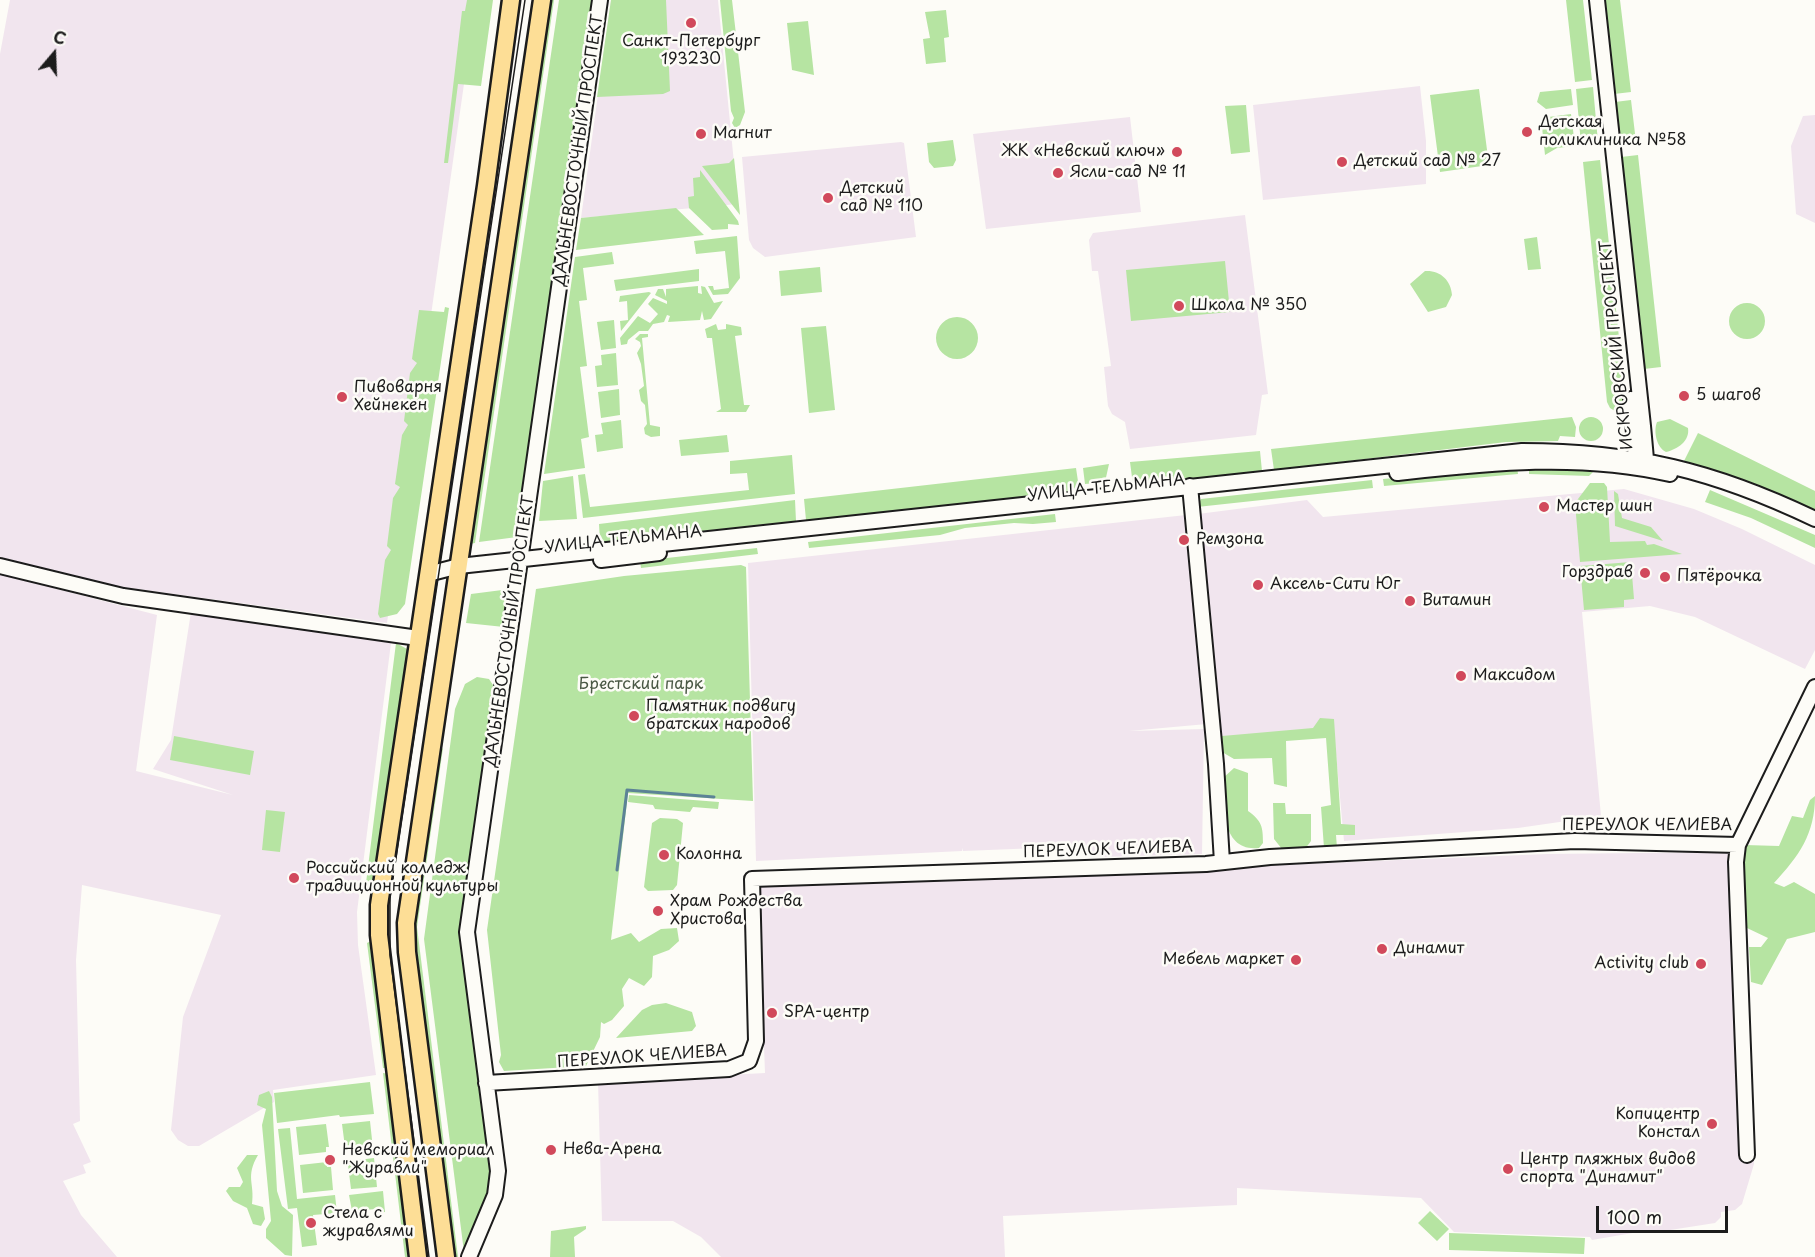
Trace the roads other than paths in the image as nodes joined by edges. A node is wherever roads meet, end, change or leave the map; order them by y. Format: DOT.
graph roads {
  1 [pos="511,0"];
  2 [pos="542,0"];
  3 [pos="600,0"];
  4 [pos="1588,0"];
  5 [pos="1597,0"];
  6 [pos="1641,461"];
  7 [pos="1190,490"];
  8 [pos="1815,519"];
  9 [pos="1815,530"];
  10 [pos="520,564"];
  11 [pos="0,566"];
  12 [pos="458,570"];
  13 [pos="428,574"];
  14 [pos="418,638"];
  15 [pos="1815,687"];
  16 [pos="1738,845"];
  17 [pos="1222,862"];
  18 [pos="486,1083"];
  19 [pos="1747,1155"];
  20 [pos="418,1257"];
  21 [pos="446,1257"];
  22 [pos="469,1257"];
  1 -- 13 [label="main road"];
  2 -- 12 [label="main road"];
  3 -- 10 [label="street, ДАЛЬНЕВОСТОЧНЫЙ ПРОСПЕКТ"];
  4 -- 6 [label="street, ИСКРОВСКИЙ ПРОСПЕКТ"];
  5 -- 6 [label="street, ИСКРОВСКИЙ ПРОСПЕКТ"];
  6 -- 7 [label="street, УЛИЦА ТЕЛЬМАНА"];
  6 -- 8 [label="street, УЛИЦА ТЕЛЬМАНА"];
  6 -- 9 [label="street, УЛИЦА ТЕЛЬМАНА"];
  7 -- 10 [label="street, УЛИЦА ТЕЛЬМАНА"];
  7 -- 17 [label="street"];
  10 -- 12 [label="street, УЛИЦА ТЕЛЬМАНА"];
  10 -- 18 [label="street, ДАЛЬНЕВОСТОЧНЫЙ ПРОСПЕКТ"];
  11 -- 14 [label="street"];
  12 -- 13 [label="street, УЛИЦА ТЕЛЬМАНА"];
  12 -- 21 [label="main road"];
  13 -- 14 [label="main road"];
  14 -- 20 [label="main road"];
  15 -- 16 [label="street, ПЕРЕУЛОК ЧЕЛИЕВА"];
  16 -- 17 [label="street, ПЕРЕУЛОК ЧЕЛИЕВА"];
  16 -- 19 [label="street"];
  17 -- 18 [label="street, ПЕРЕУЛОК ЧЕЛИЕВА"];
  18 -- 22 [label="street, ДАЛЬНЕВОСТОЧНЫЙ ПРОСПЕКТ"];
}
